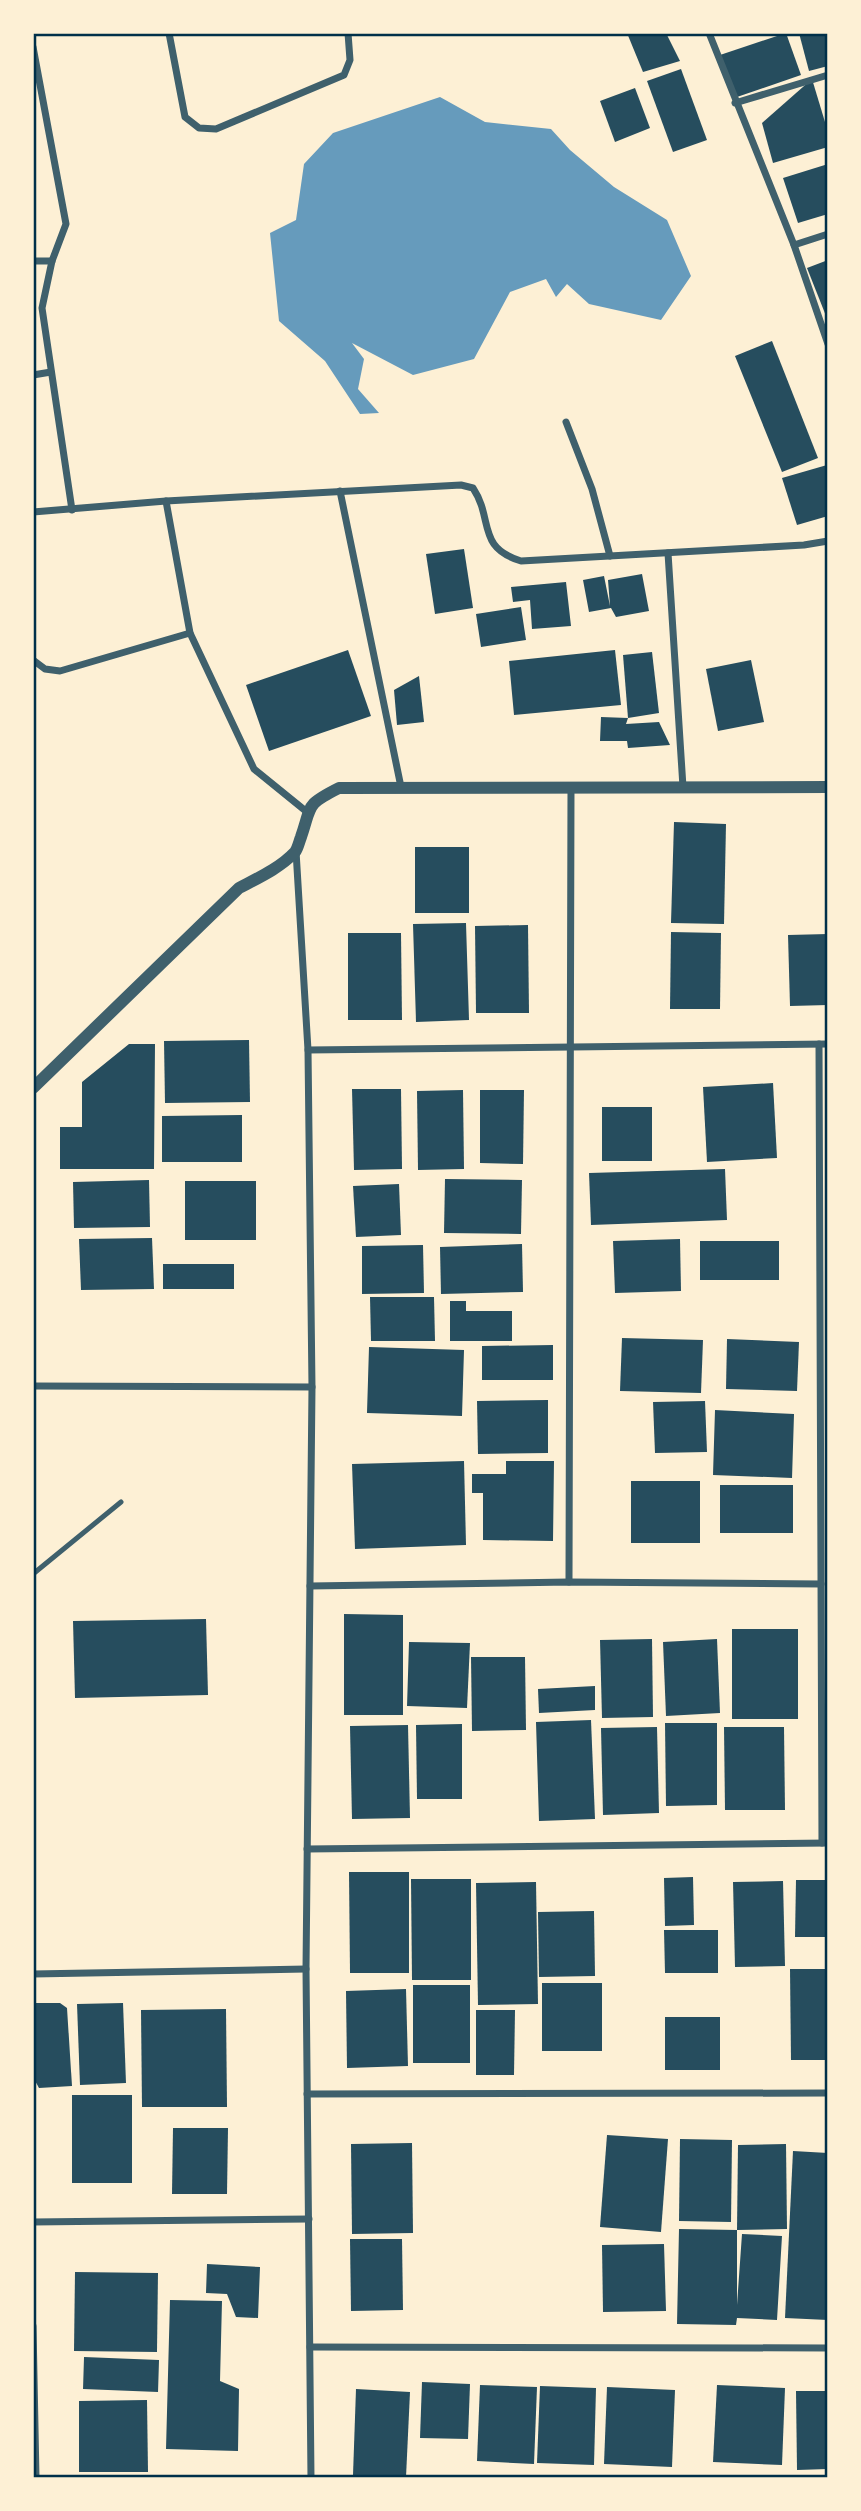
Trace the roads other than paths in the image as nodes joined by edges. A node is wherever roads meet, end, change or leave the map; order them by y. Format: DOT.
graph roads {
  1 [pos="169,33"];
  2 [pos="348,33"];
  3 [pos="709,33"];
  4 [pos="33,47"];
  5 [pos="828,75"];
  6 [pos="735,103"];
  7 [pos="828,234"];
  8 [pos="793,245"];
  9 [pos="33,261"];
  10 [pos="52,261"];
  11 [pos="828,344"];
  12 [pos="51,372"];
  13 [pos="33,374"];
  14 [pos="566,422"];
  15 [pos="340,491"];
  16 [pos="166,501"];
  17 [pos="72,510"];
  18 [pos="33,512"];
  19 [pos="828,541"];
  20 [pos="668,553"];
  21 [pos="610,556"];
  22 [pos="190,633"];
  23 [pos="33,660"];
  24 [pos="571,786"];
  25 [pos="401,787"];
  26 [pos="683,787"];
  27 [pos="828,787"];
  28 [pos="307,812"];
  29 [pos="296,851"];
  30 [pos="824,1044"];
  31 [pos="569,1047"];
  32 [pos="308,1050"];
  33 [pos="33,1088"];
  34 [pos="33,1386"];
  35 [pos="312,1387"];
  36 [pos="121,1502"];
  37 [pos="33,1574"];
  38 [pos="569,1582"];
  39 [pos="821,1584"];
  40 [pos="310,1586"];
  41 [pos="825,1843"];
  42 [pos="307,1849"];
  43 [pos="306,1969"];
  44 [pos="33,1974"];
  45 [pos="828,2093"];
  46 [pos="307,2094"];
  47 [pos="309,2219"];
  48 [pos="33,2222"];
  49 [pos="33,2326"];
  50 [pos="310,2347"];
  51 [pos="828,2348"];
  52 [pos="36,2478"];
  53 [pos="311,2478"];
  1 -- 2 [label="street"];
  3 -- 6 [label="street"];
  4 -- 10 [label="street"];
  5 -- 6 [label="street"];
  6 -- 8 [label="street"];
  7 -- 8 [label="street"];
  8 -- 11 [label="street"];
  9 -- 10 [label="street"];
  10 -- 12 [label="street"];
  12 -- 13 [label="street"];
  12 -- 17 [label="street"];
  14 -- 21 [label="street"];
  15 -- 16 [label="street"];
  15 -- 21 [label="street"];
  15 -- 25 [label="street"];
  16 -- 17 [label="street"];
  16 -- 22 [label="street"];
  17 -- 18 [label="street"];
  19 -- 20 [label="street"];
  20 -- 21 [label="street"];
  20 -- 26 [label="street"];
  22 -- 23 [label="street"];
  22 -- 28 [label="street"];
  24 -- 25 [label="street"];
  24 -- 26 [label="street"];
  24 -- 31 [label="street"];
  25 -- 28 [label="street"];
  26 -- 27 [label="street"];
  28 -- 29 [label="street"];
  29 -- 32 [label="street"];
  29 -- 33 [label="street"];
  30 -- 31 [label="street"];
  30 -- 39 [label="street"];
  31 -- 32 [label="street"];
  31 -- 38 [label="street"];
  32 -- 35 [label="street"];
  34 -- 35 [label="street"];
  35 -- 40 [label="street"];
  36 -- 37 [label="lane"];
  38 -- 39 [label="street"];
  38 -- 40 [label="street"];
  39 -- 41 [label="street"];
  40 -- 42 [label="street"];
  41 -- 42 [label="street"];
  42 -- 43 [label="street"];
  43 -- 44 [label="street"];
  43 -- 46 [label="street"];
  45 -- 46 [label="street"];
  46 -- 47 [label="street"];
  47 -- 48 [label="street"];
  47 -- 50 [label="street"];
  49 -- 52 [label="street"];
  50 -- 51 [label="street"];
  50 -- 53 [label="street"];
}
